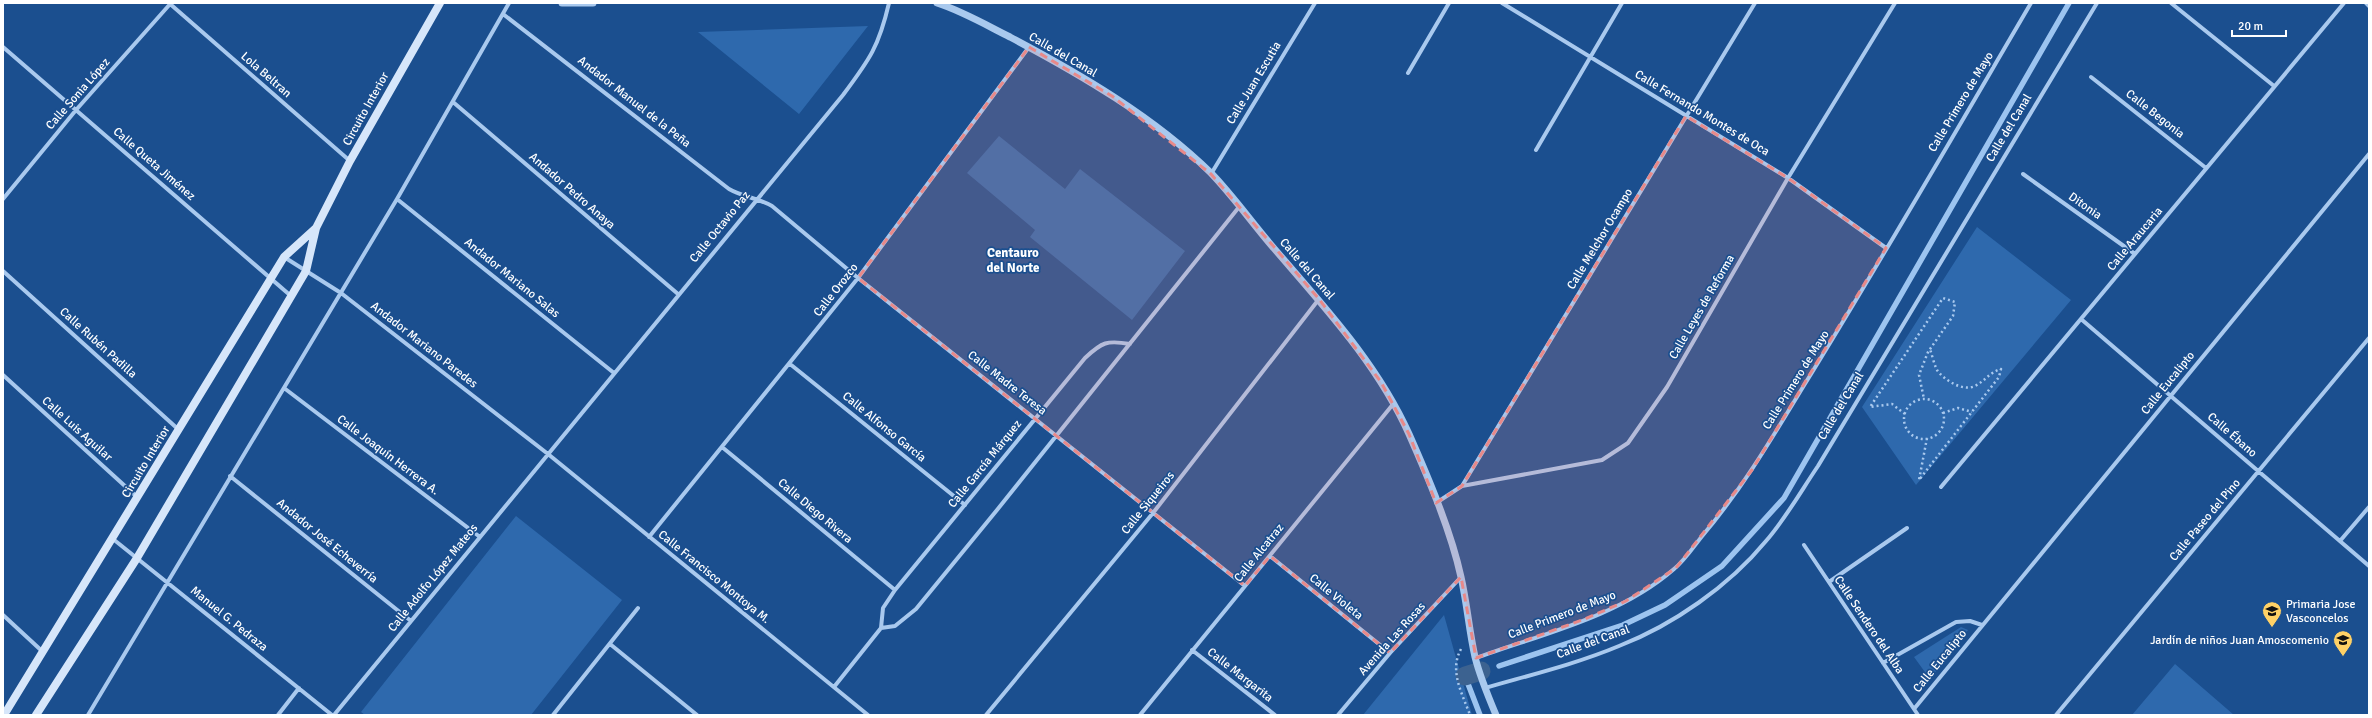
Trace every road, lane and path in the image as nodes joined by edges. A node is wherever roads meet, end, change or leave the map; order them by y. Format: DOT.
graph roads {
  1 [pos="170,3"];
  2 [pos="440,3"];
  3 [pos="509,3"];
  4 [pos="562,3"];
  5 [pos="593,3"];
  6 [pos="889,3"];
  7 [pos="937,3"];
  8 [pos="1315,3"];
  9 [pos="1449,3"];
  10 [pos="1502,3"];
  11 [pos="1622,3"];
  12 [pos="1755,3"];
  13 [pos="1895,3"];
  14 [pos="2031,3"];
  15 [pos="2097,3"];
  16 [pos="2171,3"];
  17 [pos="2344,3"];
  18 [pos="2366,3"];
  19 [pos="2369,6"];
  20 [pos="503,14"];
  21 [pos="3,46"];
  22 [pos="1029,47"];
  23 [pos="1591,57"];
  24 [pos="1408,73"];
  25 [pos="2091,77"];
  26 [pos="2274,86"];
  27 [pos="454,102"];
  28 [pos="76,110"];
  29 [pos="1686,116"];
  30 [pos="1536,150"];
  31 [pos="2369,154"];
  32 [pos="350,161"];
  33 [pos="2206,168"];
  34 [pos="1211,174"];
  35 [pos="2023,174"];
  36 [pos="1788,178"];
  37 [pos="3,199"];
  38 [pos="397,199"];
  39 [pos="755,200"];
  40 [pos="1239,207"];
  41 [pos="316,228"];
  42 [pos="1886,248"];
  43 [pos="2135,254"];
  44 [pos="284,257"];
  45 [pos="3,271"];
  46 [pos="306,271"];
  47 [pos="271,278"];
  48 [pos="858,278"];
  49 [pos="341,293"];
  50 [pos="678,294"];
  51 [pos="292,297"];
  52 [pos="1319,299"];
  53 [pos="2081,319"];
  54 [pos="2369,338"];
  55 [pos="1130,344"];
  56 [pos="1930,349"];
  57 [pos="790,364"];
  58 [pos="614,373"];
  59 [pos="3,375"];
  60 [pos="284,388"];
  61 [pos="2171,396"];
  62 [pos="1924,399"];
  63 [pos="1394,403"];
  64 [pos="1972,412"];
  65 [pos="1943,413"];
  66 [pos="1905,414"];
  67 [pos="1035,419"];
  68 [pos="179,430"];
  69 [pos="1056,436"];
  70 [pos="1927,438"];
  71 [pos="722,447"];
  72 [pos="548,454"];
  73 [pos="2259,472"];
  74 [pos="230,476"];
  75 [pos="1462,486"];
  76 [pos="1941,487"];
  77 [pos="138,498"];
  78 [pos="1436,502"];
  79 [pos="965,505"];
  80 [pos="2369,507"];
  81 [pos="1154,513"];
  82 [pos="1907,528"];
  83 [pos="480,537"];
  84 [pos="649,537"];
  85 [pos="113,539"];
  86 [pos="2340,541"];
  87 [pos="1804,545"];
  88 [pos="1270,556"];
  89 [pos="137,558"];
  90 [pos="2369,566"];
  91 [pos="1462,577"];
  92 [pos="1829,582"];
  93 [pos="168,583"];
  94 [pos="1245,586"];
  95 [pos="895,590"];
  96 [pos="638,608"];
  97 [pos="3,615"];
  98 [pos="411,621"];
  99 [pos="1982,625"];
  100 [pos="881,628"];
  101 [pos="1472,636"];
  102 [pos="610,644"];
  103 [pos="1192,650"];
  104 [pos="44,652"];
  105 [pos="1390,653"];
  106 [pos="1476,658"];
  107 [pos="1883,663"];
  108 [pos="834,687"];
  109 [pos="299,688"];
  110 [pos="1486,688"];
  111 [pos="1914,709"];
  112 [pos="4,715"];
  113 [pos="36,715"];
  114 [pos="88,715"];
  115 [pos="278,715"];
  116 [pos="333,715"];
  117 [pos="552,715"];
  118 [pos="697,715"];
  119 [pos="868,715"];
  120 [pos="986,715"];
  121 [pos="1140,715"];
  122 [pos="1275,715"];
  123 [pos="1338,715"];
  124 [pos="1470,715"];
  125 [pos="1496,715"];
  126 [pos="1918,715"];
  127 [pos="2056,715"];
  1 -- 28 [label="street, Calle Sonia López"];
  1 -- 32 [label="street, Lola Beltran"];
  2 -- 32 [label="main road, Circuito Interior"];
  3 -- 20 [label="street"];
  4 -- 5 [label="street"];
  6 -- 39 [label="street, Calle Octavio Paz"];
  7 -- 22 [label="street, Calle del Canal"];
  8 -- 34 [label="street, Calle Juan Escutia"];
  9 -- 24 [label="street"];
  10 -- 23 [label="street, Calle Fernando Montes de Oca"];
  11 -- 23 [label="street"];
  12 -- 29 [label="street, Calle Melchor Ocampo"];
  13 -- 36 [label="street, Calle Leyes de Reforma"];
  14 -- 42 [label="street, Calle Primero de Mayo"];
  15 -- 110 [label="street, Calle del Canal"];
  16 -- 26 [label="street"];
  17 -- 26 [label="street, Calle Araucaria"];
  18 -- 19 [label="street"];
  20 -- 27 [label="street"];
  20 -- 39 [label="street, Andador Manuel de la Peña"];
  21 -- 28 [label="street, Calle Queta Jiménez"];
  22 -- 34 [label="street, Calle del Canal"];
  22 -- 48 [label="street, Calle Orozco"];
  23 -- 29 [label="street, Calle Fernando Montes de Oca"];
  23 -- 30 [label="street"];
  25 -- 33 [label="street, Calle Begonia"];
  26 -- 33 [label="street, Calle Araucaria"];
  27 -- 38 [label="street"];
  27 -- 50 [label="street, Andador Pedro Anaya"];
  28 -- 37 [label="street, Calle Sonia López"];
  28 -- 47 [label="street, Calle Queta Jiménez"];
  29 -- 36 [label="street, Calle Fernando Montes de Oca"];
  29 -- 75 [label="street, Calle Melchor Ocampo"];
  31 -- 61 [label="street, Calle Eucalipto"];
  32 -- 41 [label="main road, Circuito Interior"];
  33 -- 43 [label="street, Calle Araucaria"];
  34 -- 40 [label="street, Calle del Canal"];
  35 -- 43 [label="street, Ditonia"];
  36 -- 42 [label="street, Calle Fernando Montes de Oca"];
  36 -- 75 [label="street, Calle Leyes de Reforma"];
  38 -- 49 [label="street"];
  38 -- 58 [label="street, Andador Mariano Salas"];
  39 -- 48 [label="street, Calle Madre Teresa"];
  39 -- 50 [label="street, Calle Octavio Paz"];
  40 -- 52 [label="street, Calle del Canal"];
  40 -- 55 [label="street"];
  41 -- 44 [label="main road, Circuito Interior"];
  41 -- 46 [label="main road, Circuito Interior"];
  42 -- 106 [label="street, Calle Primero de Mayo"];
  43 -- 53 [label="street, Calle Araucaria"];
  44 -- 46 [label="street, Andador Mariano Paredes"];
  44 -- 47 [label="main road, Circuito Interior"];
  45 -- 68 [label="street, Calle Rubén Padilla"];
  46 -- 49 [label="street, Andador Mariano Paredes"];
  46 -- 51 [label="main road, Circuito Interior"];
  47 -- 51 [label="street, Calle Queta Jiménez"];
  47 -- 68 [label="main road, Circuito Interior"];
  48 -- 57 [label="street, Calle Orozco"];
  48 -- 67 [label="street, Calle Madre Teresa"];
  49 -- 60 [label="street"];
  49 -- 72 [label="street, Andador Mariano Paredes"];
  50 -- 58 [label="street, Calle Octavio Paz"];
  51 -- 89 [label="main road, Circuito Interior"];
  52 -- 63 [label="street, Calle del Canal"];
  52 -- 81 [label="street, Calle Siqueiros"];
  53 -- 61 [label="street, Calle Ébano"];
  53 -- 76 [label="street, Calle Araucaria"];
  54 -- 73 [label="street, Calle Paseo del Pino"];
  55 -- 67 [label="street, Calle García Márquez"];
  55 -- 69 [label="street"];
  56 -- 62 [label="path"];
  56 -- 64 [label="path"];
  56 -- 66 [label="path"];
  57 -- 71 [label="street, Calle Orozco"];
  57 -- 79 [label="street, Calle Alfonso García"];
  58 -- 72 [label="street, Calle Octavio Paz"];
  59 -- 77 [label="street, Calle Luis Aguilar"];
  60 -- 74 [label="street"];
  60 -- 83 [label="street, Calle Joaquín Herrera A."];
  61 -- 73 [label="street, Calle Ébano"];
  61 -- 99 [label="street, Calle Eucalipto"];
  62 -- 65 [label="path"];
  62 -- 66 [label="path"];
  63 -- 78 [label="street, Calle del Canal"];
  63 -- 88 [label="street, Calle Alcatraz"];
  64 -- 65 [label="path"];
  64 -- 70 [label="path"];
  65 -- 70 [label="path"];
  66 -- 70 [label="path"];
  67 -- 69 [label="street, Calle Madre Teresa"];
  67 -- 79 [label="street, Calle García Márquez"];
  68 -- 77 [label="main road, Circuito Interior"];
  69 -- 81 [label="street, Calle Madre Teresa"];
  69 -- 100 [label="street"];
  71 -- 84 [label="street, Calle Orozco"];
  71 -- 95 [label="street, Calle Diego Rivera"];
  72 -- 83 [label="street, Calle Adolfo López Mateos"];
  72 -- 84 [label="street, Calle Francisco Montoya M."];
  73 -- 86 [label="street, Calle Ébano"];
  73 -- 127 [label="street, Calle Paseo del Pino"];
  74 -- 93 [label="street"];
  74 -- 98 [label="street, Andador José Echeverría"];
  75 -- 78 [label="street, Calle Leyes de Reforma"];
  77 -- 85 [label="main road, Circuito Interior"];
  78 -- 91 [label="street, Calle del Canal"];
  79 -- 95 [label="street, Calle García Márquez"];
  80 -- 86 [label="street"];
  81 -- 94 [label="street, Calle Madre Teresa"];
  81 -- 120 [label="street, Calle Siqueiros"];
  82 -- 92 [label="street"];
  83 -- 98 [label="street, Calle Adolfo López Mateos"];
  84 -- 108 [label="street, Calle Francisco Montoya M."];
  85 -- 89 [label="street, Manuel G. Pedraza"];
  85 -- 104 [label="main road, Circuito Interior"];
  86 -- 90 [label="street, Calle Ébano"];
  87 -- 92 [label="street, Calle Sendero del Alba"];
  88 -- 94 [label="street, Calle Alcatraz"];
  88 -- 105 [label="street, Calle Violeta"];
  89 -- 93 [label="street, Manuel G. Pedraza"];
  89 -- 113 [label="main road, Circuito Interior"];
  91 -- 101 [label="street, Calle del Canal"];
  91 -- 105 [label="street, Avenida Las Rosas"];
  92 -- 107 [label="street, Calle Sendero del Alba"];
  93 -- 109 [label="street, Manuel G. Pedraza"];
  93 -- 114 [label="street"];
  94 -- 103 [label="street, Calle Alcatraz"];
  95 -- 100 [label="street, Calle García Márquez"];
  96 -- 102 [label="street"];
  97 -- 104 [label="street"];
  98 -- 116 [label="street, Calle Adolfo López Mateos"];
  99 -- 107 [label="street, Calle Eucalipto"];
  99 -- 111 [label="street, Calle Eucalipto"];
  100 -- 108 [label="street"];
  101 -- 106 [label="street, Calle del Canal"];
  101 -- 124 [label="path"];
  102 -- 117 [label="street"];
  102 -- 118 [label="street"];
  103 -- 121 [label="street, Calle Alcatraz"];
  103 -- 122 [label="street, Calle Margarita"];
  104 -- 112 [label="main road, Circuito Interior"];
  105 -- 123 [label="street, Avenida Las Rosas"];
  106 -- 110 [label="street, Calle del Canal"];
  107 -- 111 [label="street, Calle Sendero del Alba"];
  108 -- 119 [label="street, Calle Francisco Montoya M."];
  109 -- 115 [label="street"];
  109 -- 116 [label="street, Manuel G. Pedraza"];
  110 -- 125 [label="street, Calle del Canal"];
  111 -- 126 [label="street, Calle Sendero del Alba"];
}
